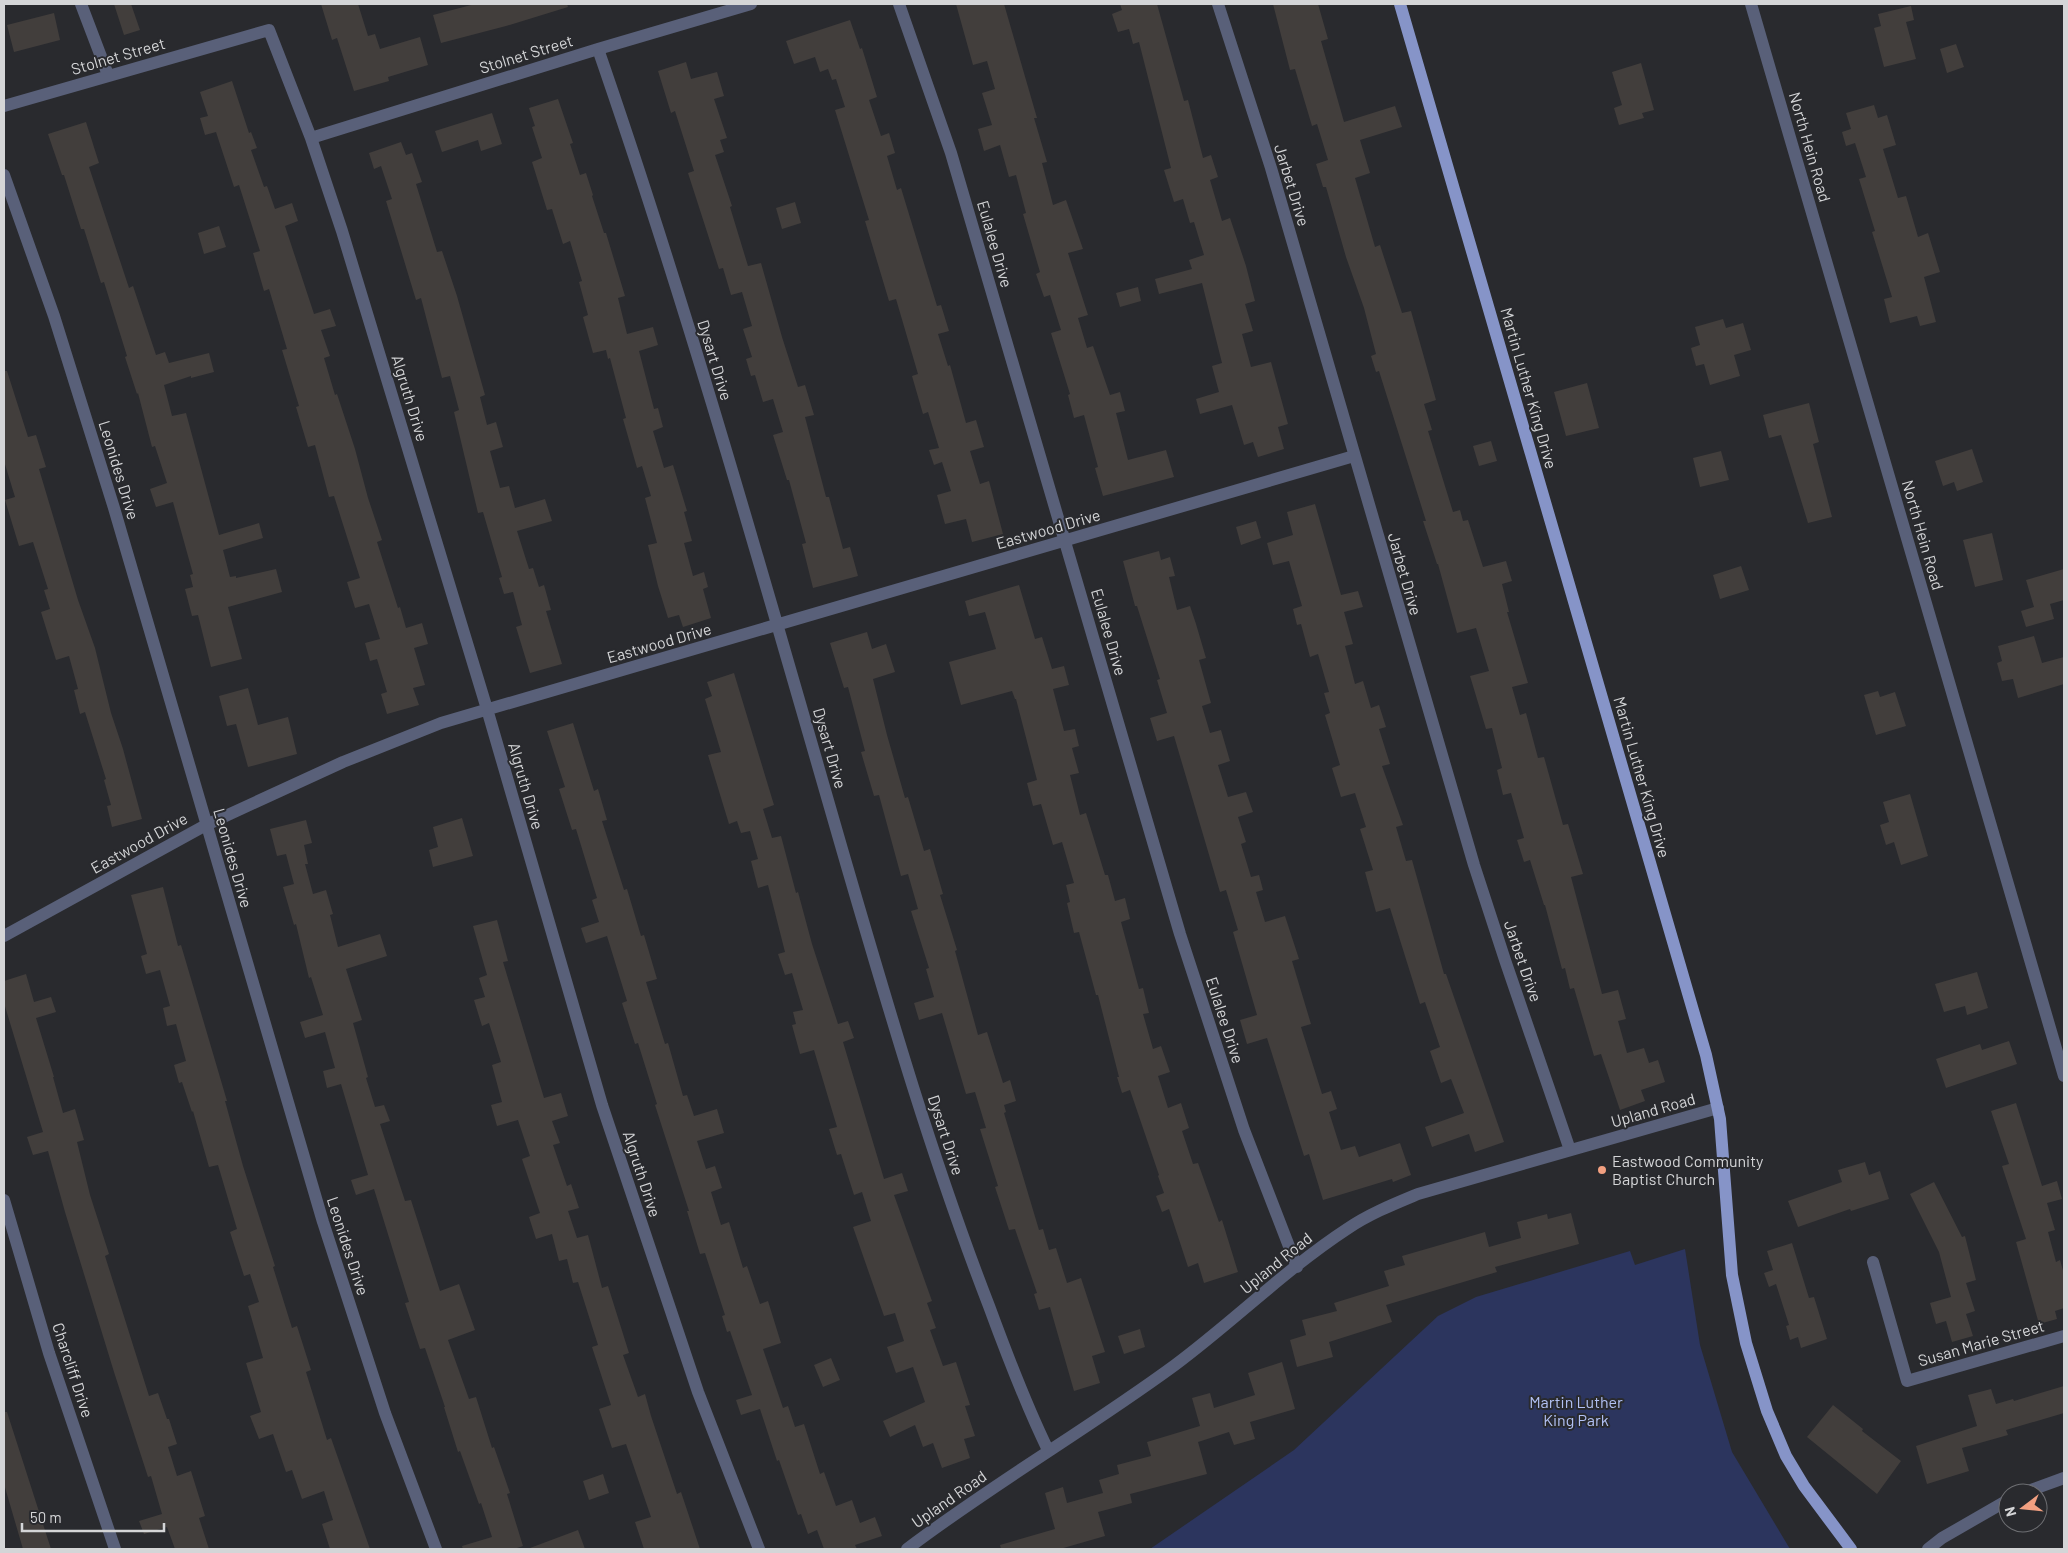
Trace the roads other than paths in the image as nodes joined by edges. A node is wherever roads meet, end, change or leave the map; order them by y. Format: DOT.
graph roads {
  1 [pos="81,4"];
  2 [pos="751,4"];
  3 [pos="899,4"];
  4 [pos="1218,4"];
  5 [pos="1400,4"];
  6 [pos="1751,4"];
  7 [pos="269,30"];
  8 [pos="598,49"];
  9 [pos="108,75"];
  10 [pos="4,106"];
  11 [pos="311,138"];
  12 [pos="4,175"];
  13 [pos="1354,456"];
  14 [pos="1065,541"];
  15 [pos="778,626"];
  16 [pos="487,709"];
  17 [pos="206,825"];
  18 [pos="4,936"];
  19 [pos="2064,1076"];
  20 [pos="1718,1108"];
  21 [pos="1570,1150"];
  22 [pos="4,1200"];
  23 [pos="1872,1262"];
  24 [pos="1297,1267"];
  25 [pos="2064,1336"];
  26 [pos="1048,1450"];
  27 [pos="2064,1478"];
  28 [pos="2048,1484"];
  29 [pos="1998,1506"];
  30 [pos="115,1549"];
  31 [pos="436,1549"];
  32 [pos="758,1549"];
  33 [pos="907,1549"];
  34 [pos="1850,1549"];
  35 [pos="1928,1549"];
  1 -- 9 [label="street"];
  2 -- 8 [label="street, Stolnet Street"];
  3 -- 14 [label="street, Eulalee Drive"];
  4 -- 13 [label="street, Jarbet Drive"];
  5 -- 20 [label="main road, Martin Luther King Drive"];
  6 -- 19 [label="street, North Hein Road"];
  7 -- 9 [label="street, Stolnet Street"];
  7 -- 11 [label="street, Algruth Drive"];
  8 -- 11 [label="street, Stolnet Street"];
  8 -- 15 [label="street, Dysart Drive"];
  9 -- 10 [label="street, Stolnet Street"];
  11 -- 16 [label="street, Algruth Drive"];
  12 -- 17 [label="street, Leonides Drive"];
  13 -- 14 [label="street, Eastwood Drive"];
  13 -- 21 [label="street, Jarbet Drive"];
  14 -- 15 [label="street, Eastwood Drive"];
  14 -- 24 [label="street, Eulalee Drive"];
  15 -- 16 [label="street, Eastwood Drive"];
  15 -- 26 [label="street, Dysart Drive"];
  16 -- 17 [label="street, Eastwood Drive"];
  16 -- 32 [label="street, Algruth Drive"];
  17 -- 18 [label="street, Eastwood Drive"];
  17 -- 31 [label="street, Leonides Drive"];
  20 -- 21 [label="street, Upland Road"];
  20 -- 34 [label="main road, Martin Luther King Drive"];
  21 -- 24 [label="street, Upland Road"];
  22 -- 30 [label="street, Charcliff Drive"];
  23 -- 25 [label="street, Susan Marie Street"];
  24 -- 26 [label="street, Upland Road"];
  26 -- 33 [label="street, Upland Road"];
  27 -- 28 [label="street"];
  29 -- 35 [label="street"];
}
